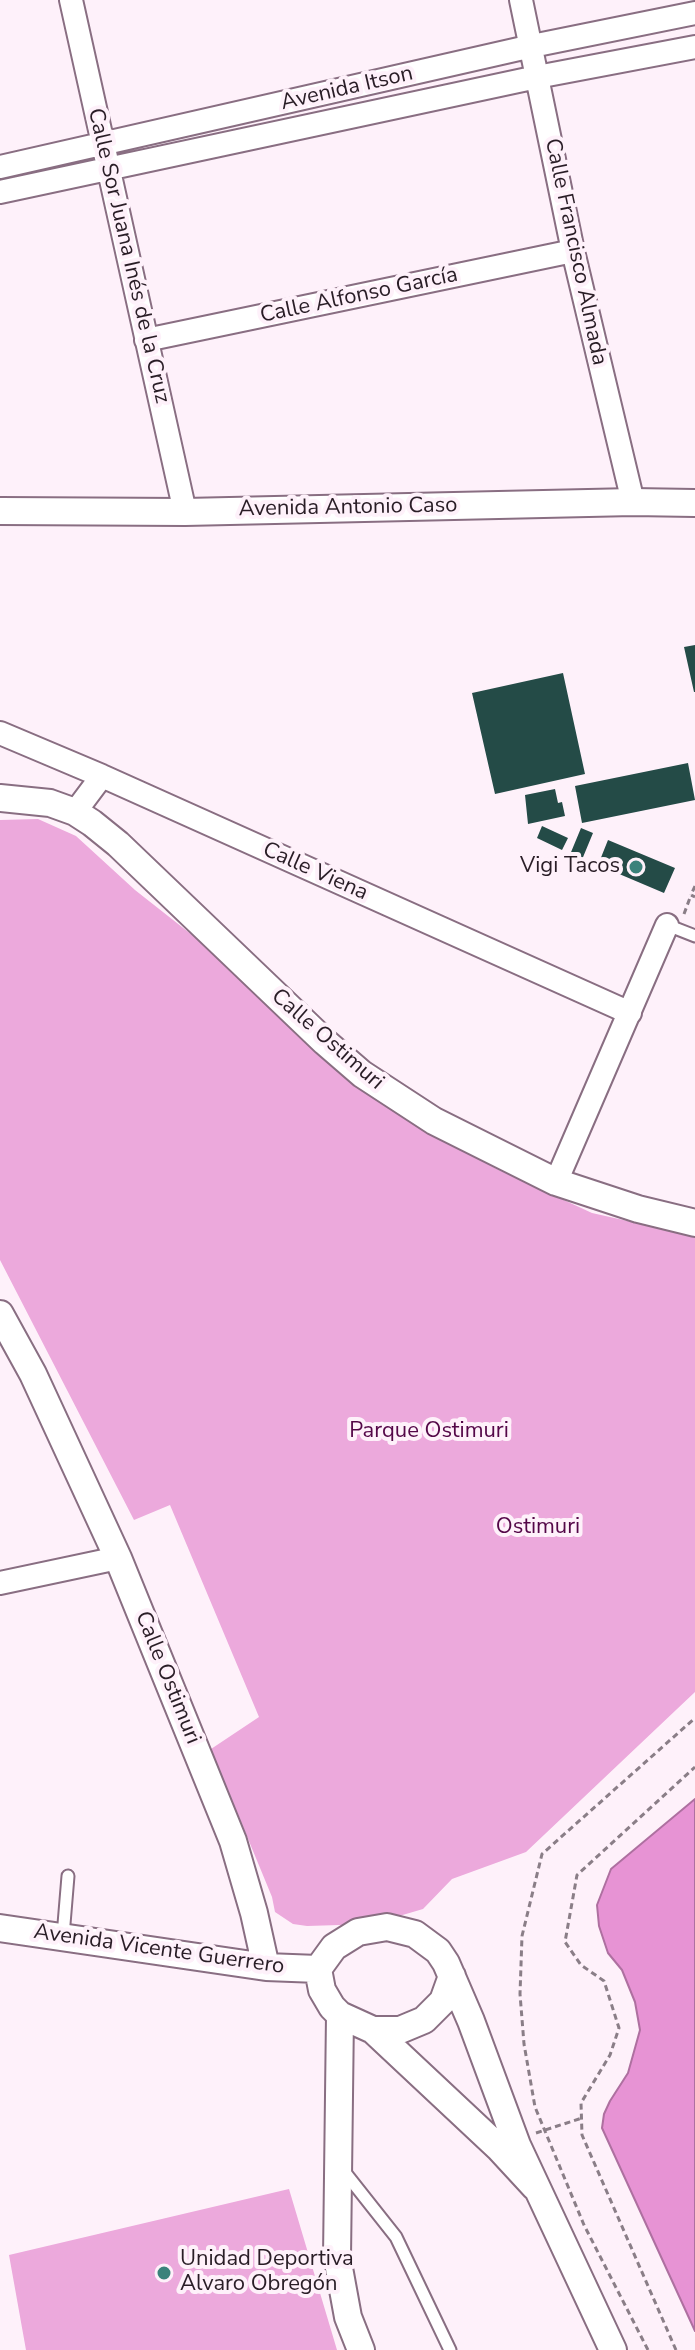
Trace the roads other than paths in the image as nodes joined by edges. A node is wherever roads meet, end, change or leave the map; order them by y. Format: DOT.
graph roads {
  1 [pos="71,0"];
  2 [pos="521,0"];
  3 [pos="695,13"];
  4 [pos="532,46"];
  5 [pos="695,47"];
  6 [pos="537,77"];
  7 [pos="102,145"];
  8 [pos="0,167"];
  9 [pos="107,169"];
  10 [pos="0,192"];
  11 [pos="573,251"];
  12 [pos="146,340"];
  13 [pos="633,502"];
  14 [pos="695,503"];
  15 [pos="0,511"];
  16 [pos="185,512"];
  17 [pos="0,733"];
  18 [pos="102,776"];
  19 [pos="0,798"];
  20 [pos="75,812"];
  21 [pos="672,927"];
  22 [pos="695,936"];
  23 [pos="630,1013"];
  24 [pos="556,1182"];
  25 [pos="695,1223"];
  26 [pos="0,1314"];
  27 [pos="118,1558"];
  28 [pos="0,1583"];
  29 [pos="68,1876"];
  30 [pos="0,1928"];
  31 [pos="63,1937"];
  32 [pos="266,1967"];
  33 [pos="318,1969"];
  34 [pos="452,1976"];
  35 [pos="340,2015"];
  36 [pos="373,2030"];
  37 [pos="337,2163"];
  38 [pos="535,2187"];
  39 [pos="361,2350"];
  40 [pos="450,2350"];
  41 [pos="613,2350"];
  1 -- 7 [label="street, Calle Sor Juana Inés de la Cruz"];
  2 -- 4 [label="street, Calle Francisco Almada"];
  3 -- 4 [label="street, Avenida Itson"];
  4 -- 6 [label="street, Calle Francisco Almada"];
  4 -- 7 [label="street, Avenida Itson"];
  5 -- 6 [label="street, Avenida Itson"];
  6 -- 9 [label="street, Avenida Itson"];
  6 -- 11 [label="street, Calle Francisco Almada"];
  7 -- 8 [label="street, Avenida Itson"];
  7 -- 9 [label="street, Calle Sor Juana Inés de la Cruz"];
  9 -- 10 [label="street, Avenida Itson"];
  9 -- 12 [label="street, Calle Sor Juana Inés de la Cruz"];
  11 -- 12 [label="street, Calle Alfonso García"];
  11 -- 13 [label="street, Calle Francisco Almada"];
  12 -- 16 [label="street, Calle Sor Juana Inés de la Cruz"];
  13 -- 14 [label="street, Avenida Antonio Caso"];
  13 -- 16 [label="street, Avenida Antonio Caso"];
  15 -- 16 [label="street, Avenida Antonio Caso"];
  17 -- 18 [label="street, Calle Viena"];
  18 -- 20 [label="street"];
  18 -- 23 [label="street, Calle Viena"];
  19 -- 20 [label="street, Calle Ostimuri"];
  20 -- 24 [label="street, Calle Ostimuri"];
  21 -- 22 [label="lane"];
  21 -- 23 [label="street"];
  23 -- 24 [label="street"];
  24 -- 25 [label="street, Calle Ostimuri"];
  26 -- 27 [label="street, Calle Ostimuri"];
  27 -- 28 [label="street"];
  27 -- 32 [label="street, Calle Ostimuri"];
  29 -- 31 [label="lane"];
  30 -- 31 [label="street, Avenida Vicente Guerrero"];
  31 -- 32 [label="street, Avenida Vicente Guerrero"];
  32 -- 33 [label="street, Avenida Vicente Guerrero"];
  33 -- 34 [label="street"];
  33 -- 35 [label="street"];
  34 -- 36 [label="street"];
  34 -- 38 [label="street"];
  35 -- 36 [label="street"];
  35 -- 37 [label="street"];
  36 -- 38 [label="street"];
  37 -- 39 [label="street"];
  37 -- 40 [label="lane"];
  38 -- 41 [label="street"];
}
